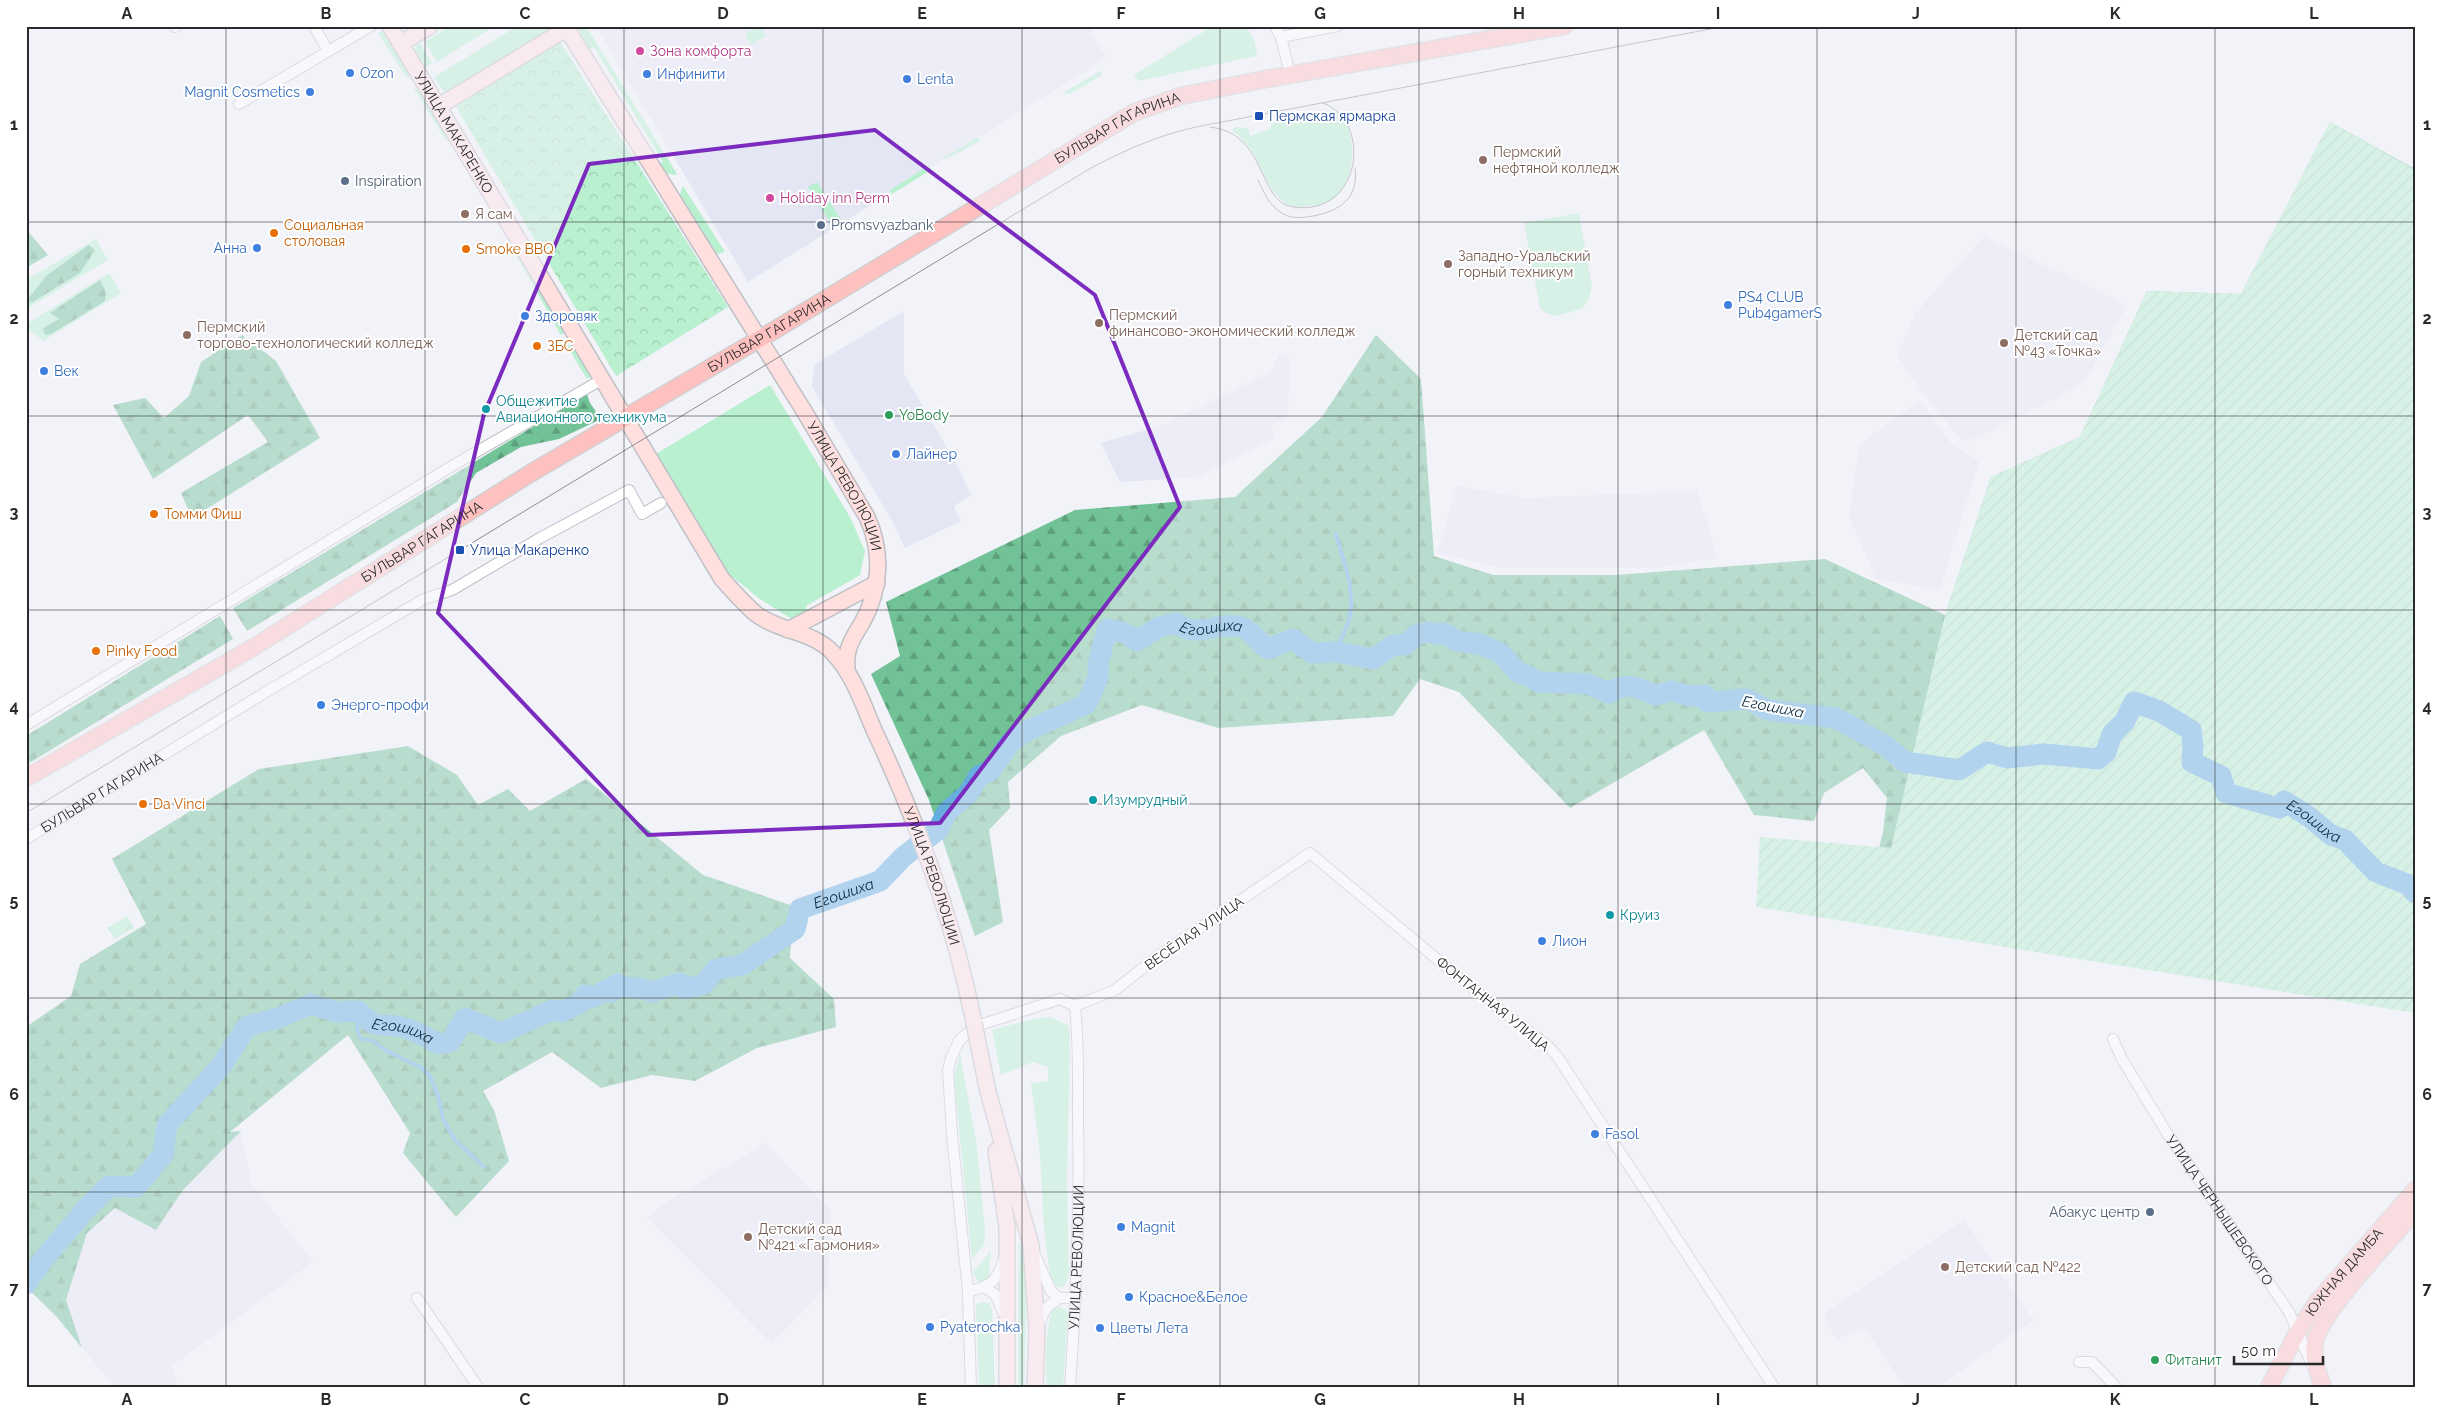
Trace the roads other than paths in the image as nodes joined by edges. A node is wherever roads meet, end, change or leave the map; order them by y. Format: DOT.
graph roads {
  1 [pos="314,26"];
  2 [pos="371,26"];
  3 [pos="390,26"];
  4 [pos="430,26"];
  5 [pos="1275,26"];
  6 [pos="1337,26"];
  7 [pos="1564,26"];
  8 [pos="565,28"];
  9 [pos="1281,37"];
  10 [pos="400,44"];
  11 [pos="328,51"];
  12 [pos="1290,74"];
  13 [pos="239,104"];
  14 [pos="439,106"];
  15 [pos="759,339"];
  16 [pos="602,380"];
  17 [pos="626,418"];
  18 [pos="661,504"];
  19 [pos="877,583"];
  20 [pos="788,630"];
  21 [pos="847,669"];
  22 [pos="26,725"];
  23 [pos="26,778"];
  24 [pos="26,839"];
  25 [pos="1310,853"];
  26 [pos="1075,1006"];
  27 [pos="2113,1038"];
  28 [pos="988,1092"];
  29 [pos="2415,1190"];
  30 [pos="2415,1211"];
  31 [pos="1031,1245"];
  32 [pos="1008,1246"];
  33 [pos="985,1288"];
  34 [pos="968,1291"];
  35 [pos="417,1298"];
  36 [pos="1059,1298"];
  37 [pos="1076,1298"];
  38 [pos="2329,1312"];
  39 [pos="1037,1330"];
  40 [pos="2297,1333"];
  41 [pos="1008,1334"];
  42 [pos="2079,1362"];
  43 [pos="478,1387"];
  44 [pos="971,1387"];
  45 [pos="1007,1387"];
  46 [pos="1036,1387"];
  47 [pos="1070,1387"];
  48 [pos="1774,1387"];
  49 [pos="2116,1387"];
  50 [pos="2269,1387"];
  51 [pos="2322,1387"];
  1 -- 11 [label="street"];
  2 -- 11 [label="street"];
  3 -- 10 [label="main road, УЛИЦА МАКАРЕНКО"];
  4 -- 10 [label="main road"];
  5 -- 9 [label="street"];
  6 -- 9 [label="street"];
  7 -- 12 [label="main road, БУЛЬВАР ГАГАРИНА"];
  8 -- 14 [label="main road"];
  8 -- 15 [label="main road"];
  9 -- 12 [label="street"];
  10 -- 14 [label="main road, УЛИЦА МАКАРЕНКО"];
  11 -- 13 [label="street"];
  12 -- 15 [label="main road, БУЛЬВАР ГАГАРИНА"];
  14 -- 16 [label="main road, УЛИЦА МАКАРЕНКО"];
  15 -- 17 [label="main road, БУЛЬВАР ГАГАРИНА"];
  15 -- 19 [label="main road, УЛИЦА РЕВОЛЮЦИИ"];
  16 -- 17 [label="main road, УЛИЦА МАКАРЕНКО"];
  16 -- 22 [label="street"];
  17 -- 20 [label="main road, УЛИЦА РЕВОЛЮЦИИ"];
  17 -- 23 [label="main road, БУЛЬВАР ГАГАРИНА"];
  18 -- 24 [label="street, БУЛЬВАР ГАГАРИНА"];
  19 -- 20 [label="main road"];
  19 -- 21 [label="main road, УЛИЦА РЕВОЛЮЦИИ"];
  20 -- 21 [label="main road, УЛИЦА РЕВОЛЮЦИИ"];
  21 -- 28 [label="main road, УЛИЦА РЕВОЛЮЦИИ, bridge"];
  25 -- 26 [label="street, ВЕСЁЛАЯ УЛИЦА"];
  25 -- 48 [label="street, ФОНТАННАЯ УЛИЦА"];
  26 -- 34 [label="street"];
  26 -- 37 [label="street, УЛИЦА РЕВОЛЮЦИИ"];
  27 -- 40 [label="street, УЛИЦА ЧЕРНЫШЕВСКОГО"];
  28 -- 31 [label="main road, УЛИЦА РЕВОЛЮЦИИ"];
  28 -- 32 [label="main road, УЛИЦА РЕВОЛЮЦИИ"];
  29 -- 40 [label="main road, ЮЖНАЯ ДАМБА"];
  30 -- 38 [label="main road, ЮЖНАЯ ДАМБА"];
  31 -- 36 [label="street"];
  31 -- 39 [label="main road, УЛИЦА РЕВОЛЮЦИИ"];
  32 -- 33 [label="street"];
  32 -- 41 [label="main road, УЛИЦА РЕВОЛЮЦИИ"];
  33 -- 34 [label="street"];
  33 -- 41 [label="street"];
  34 -- 44 [label="street"];
  35 -- 43 [label="street"];
  36 -- 37 [label="street"];
  36 -- 39 [label="street"];
  37 -- 47 [label="street, УЛИЦА РЕВОЛЮЦИИ"];
  38 -- 51 [label="main road, УЛИЦА ЧЕРНЫШЕВСКОГО"];
  39 -- 46 [label="main road, УЛИЦА РЕВОЛЮЦИИ"];
  40 -- 50 [label="main road, ЮЖНАЯ ДАМБА"];
  40 -- 51 [label="street, УЛИЦА ЧЕРНЫШЕВСКОГО"];
  41 -- 45 [label="main road, УЛИЦА РЕВОЛЮЦИИ"];
  42 -- 49 [label="street"];
}
